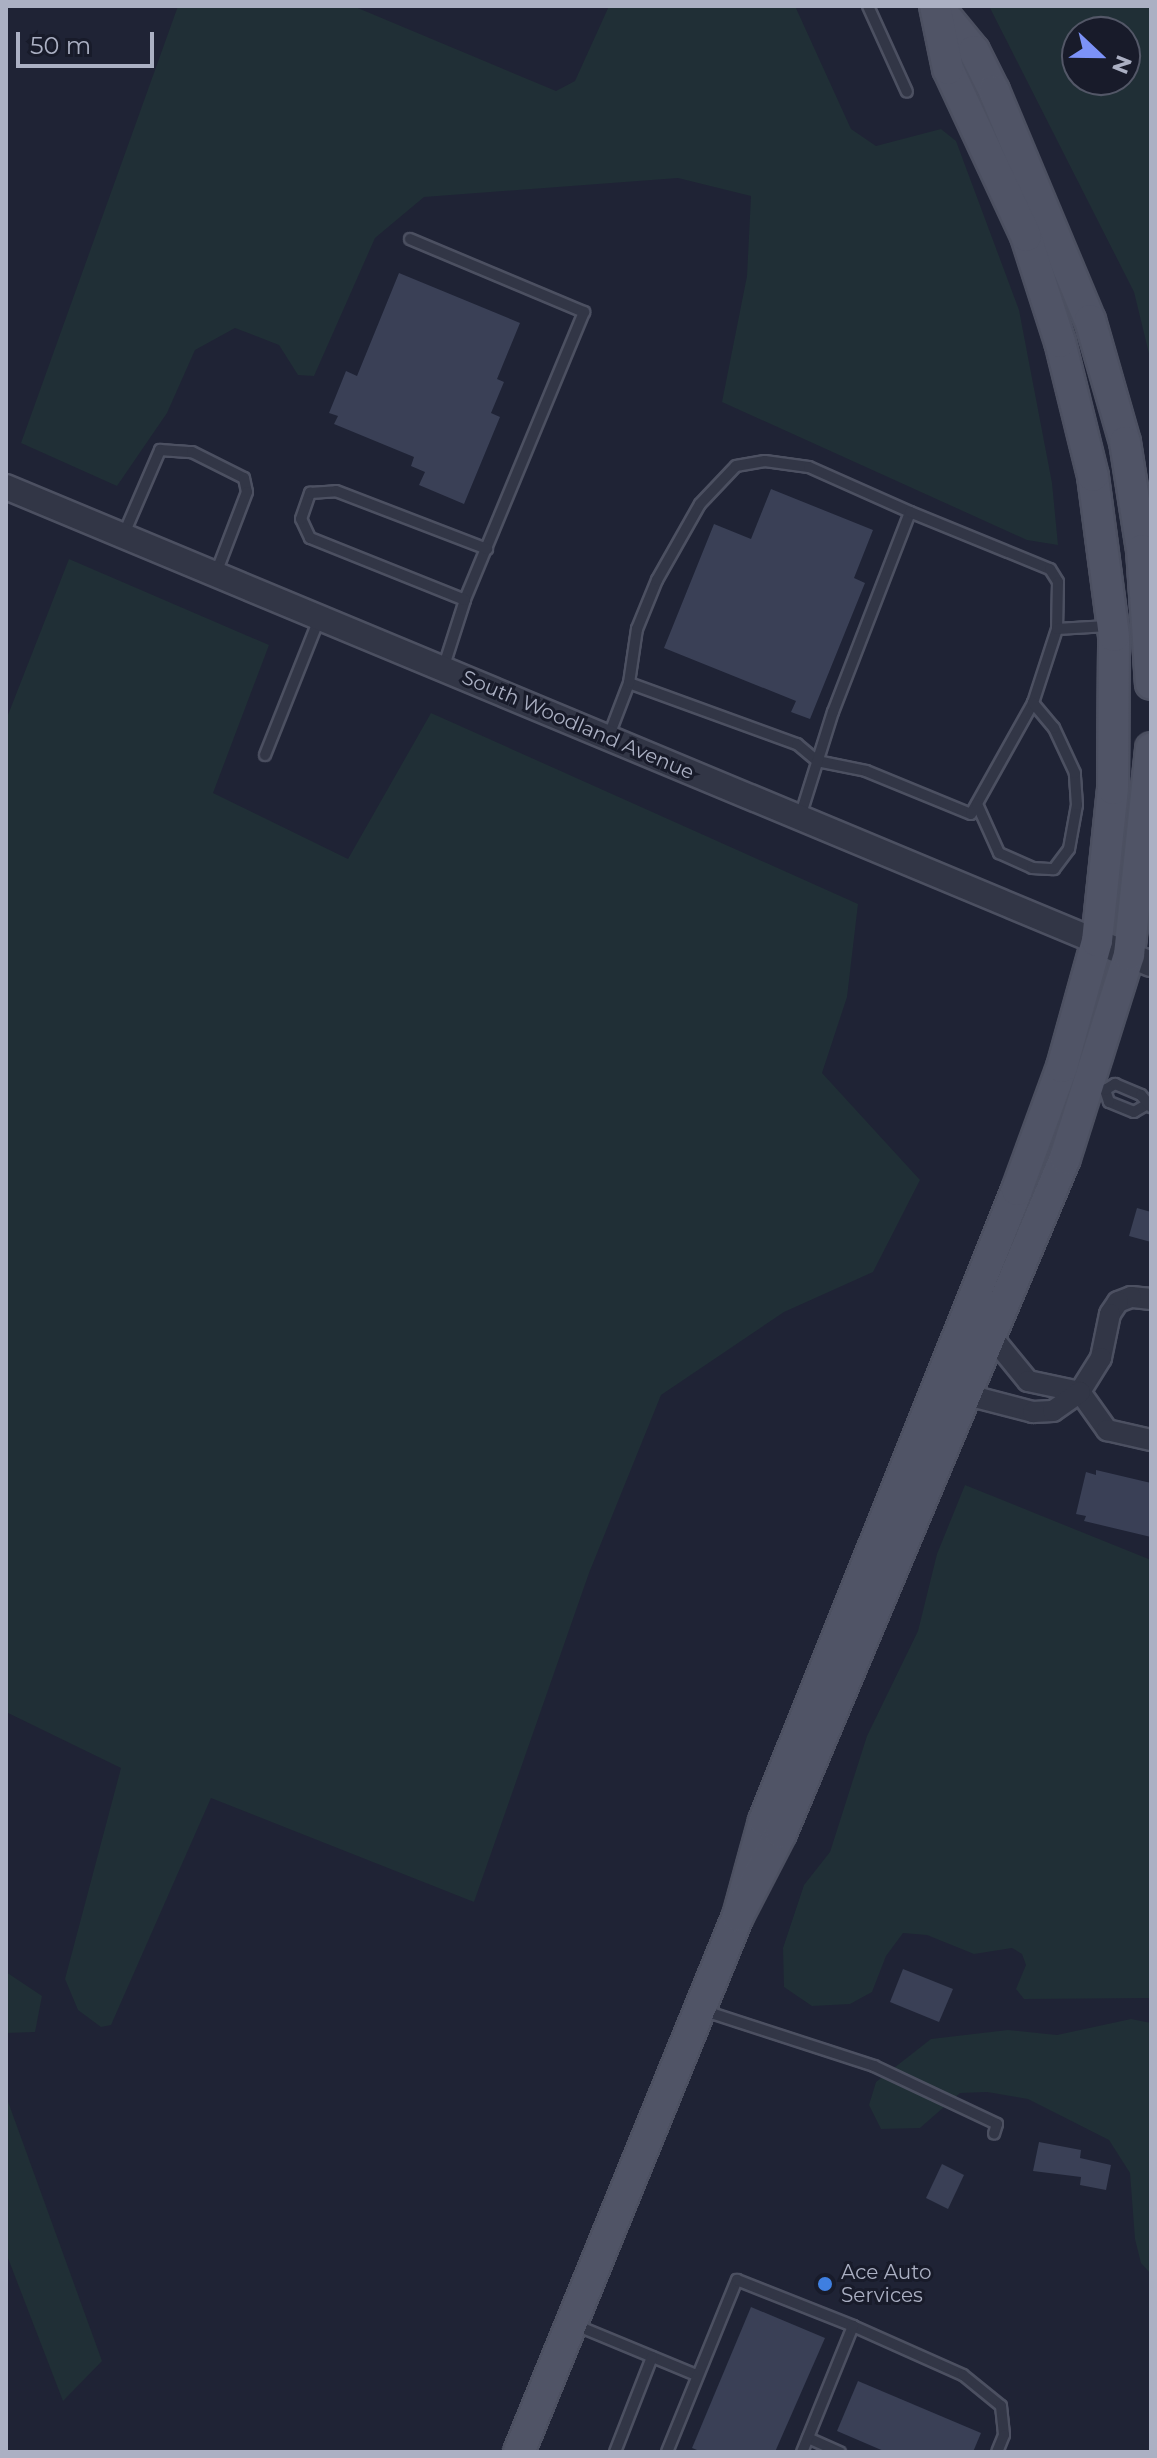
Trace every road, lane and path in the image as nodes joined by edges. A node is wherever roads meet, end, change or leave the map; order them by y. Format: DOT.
graph roads {
  1 [pos="868,6"];
  2 [pos="936,6"];
  3 [pos="907,92"];
  4 [pos="410,239"];
  5 [pos="6,487"];
  6 [pos="910,512"];
  7 [pos="123,536"];
  8 [pos="487,549"];
  9 [pos="216,573"];
  10 [pos="465,600"];
  11 [pos="320,617"];
  12 [pos="1112,626"];
  13 [pos="1057,629"];
  14 [pos="443,669"];
  15 [pos="629,683"];
  16 [pos="1151,684"];
  17 [pos="1033,703"];
  18 [pos="608,738"];
  19 [pos="1151,748"];
  20 [pos="265,755"];
  21 [pos="817,761"];
  22 [pos="977,804"];
  23 [pos="800,817"];
  24 [pos="1097,941"];
  25 [pos="1140,959"];
  26 [pos="1098,1088"];
  27 [pos="1149,1106"];
  28 [pos="1151,1299"];
  29 [pos="992,1337"];
  30 [pos="936,1384"];
  31 [pos="1080,1392"];
  32 [pos="969,1397"];
  33 [pos="1151,1440"];
  34 [pos="738,1916"];
  35 [pos="700,2009"];
  36 [pos="994,2134"];
  37 [pos="571,2323"];
  38 [pos="853,2326"];
  39 [pos="652,2357"];
  40 [pos="696,2375"];
  41 [pos="808,2438"];
  42 [pos="519,2452"];
  43 [pos="615,2452"];
  44 [pos="667,2452"];
  45 [pos="802,2452"];
  46 [pos="840,2452"];
  47 [pos="997,2452"];
  1 -- 3 [label="lane"];
  2 -- 12 [label="main road"];
  2 -- 16 [label="main road"];
  4 -- 8 [label="lane"];
  5 -- 7 [label="street, South Woodland Avenue"];
  6 -- 13 [label="lane"];
  6 -- 15 [label="lane"];
  6 -- 21 [label="lane"];
  7 -- 9 [label="street, South Woodland Avenue"];
  7 -- 9 [label="lane"];
  8 -- 10 [label="lane"];
  8 -- 10 [label="lane"];
  9 -- 11 [label="street, South Woodland Avenue"];
  10 -- 14 [label="lane"];
  11 -- 14 [label="street, South Woodland Avenue"];
  11 -- 20 [label="lane"];
  12 -- 13 [label="lane"];
  12 -- 24 [label="main road"];
  13 -- 17 [label="lane"];
  14 -- 18 [label="street, South Woodland Avenue"];
  15 -- 18 [label="lane"];
  15 -- 21 [label="lane"];
  17 -- 22 [label="lane"];
  17 -- 22 [label="lane"];
  18 -- 23 [label="street, South Woodland Avenue"];
  19 -- 25 [label="main road"];
  21 -- 22 [label="lane"];
  21 -- 23 [label="lane"];
  23 -- 24 [label="street, South Woodland Avenue"];
  24 -- 25 [label="street, South Woodland Avenue"];
  24 -- 30 [label="main road"];
  25 -- 26 [label="main road"];
  26 -- 27 [label="lane"];
  26 -- 27 [label="lane"];
  26 -- 29 [label="main road"];
  28 -- 31 [label="street"];
  29 -- 31 [label="street"];
  29 -- 32 [label="main road"];
  30 -- 32 [label="street"];
  30 -- 34 [label="main road"];
  31 -- 32 [label="street"];
  31 -- 33 [label="street"];
  32 -- 34 [label="main road"];
  34 -- 35 [label="main road"];
  35 -- 36 [label="lane"];
  35 -- 37 [label="main road"];
  37 -- 39 [label="lane"];
  37 -- 42 [label="main road"];
  38 -- 40 [label="lane"];
  38 -- 41 [label="lane"];
  38 -- 47 [label="lane"];
  39 -- 40 [label="lane"];
  39 -- 43 [label="lane"];
  40 -- 44 [label="lane"];
  41 -- 45 [label="lane"];
  41 -- 46 [label="lane"];
}
